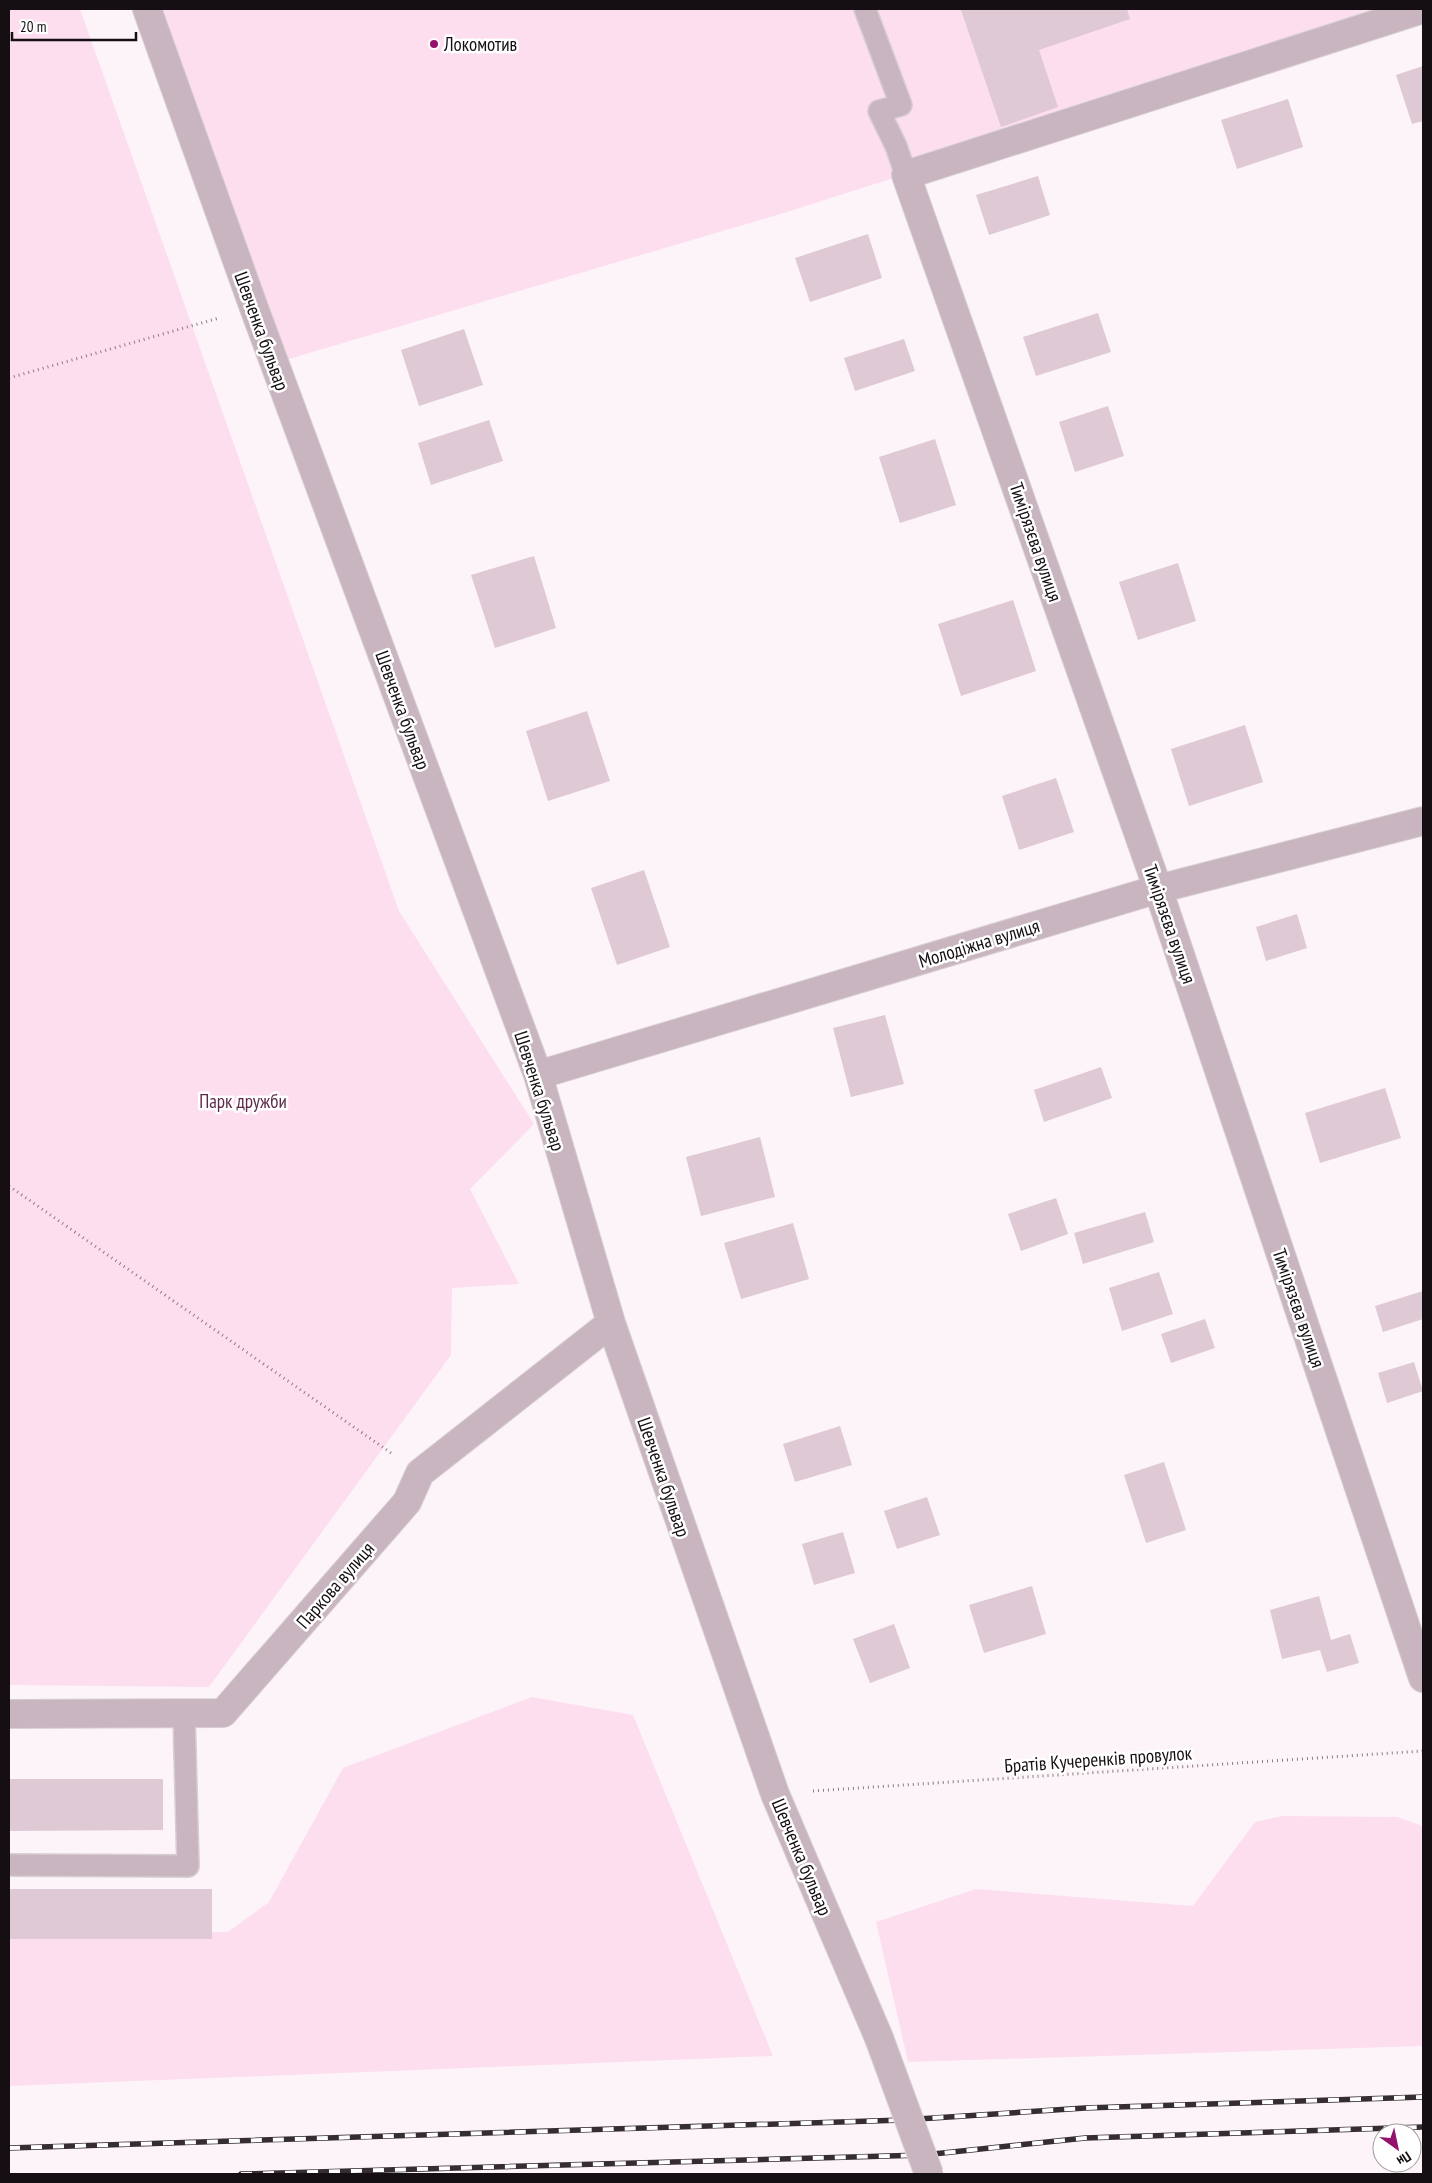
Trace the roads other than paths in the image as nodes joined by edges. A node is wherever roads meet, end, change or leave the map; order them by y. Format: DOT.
graph roads {
  1 [pos="147,9"];
  2 [pos="865,9"];
  3 [pos="1423,9"];
  4 [pos="906,175"];
  5 [pos="1423,821"];
  6 [pos="1158,889"];
  7 [pos="538,1075"];
  8 [pos="611,1323"];
  9 [pos="1423,1678"];
  10 [pos="184,1713"];
  11 [pos="9,1714"];
  12 [pos="9,1865"];
  13 [pos="929,2174"];
  1 -- 7 [label="street, Шевченка бульвар"];
  2 -- 4 [label="lane"];
  3 -- 4 [label="street"];
  4 -- 6 [label="street, Тимірязєва вулиця"];
  5 -- 6 [label="street, Молодіжна вулиця"];
  6 -- 7 [label="street, Молодіжна вулиця"];
  6 -- 9 [label="street, Тимірязєва вулиця"];
  7 -- 8 [label="street, Шевченка бульвар"];
  8 -- 10 [label="street, Паркова вулиця"];
  8 -- 13 [label="street, Шевченка бульвар, bridge"];
  10 -- 11 [label="street, Паркова вулиця"];
  10 -- 12 [label="lane"];
}
